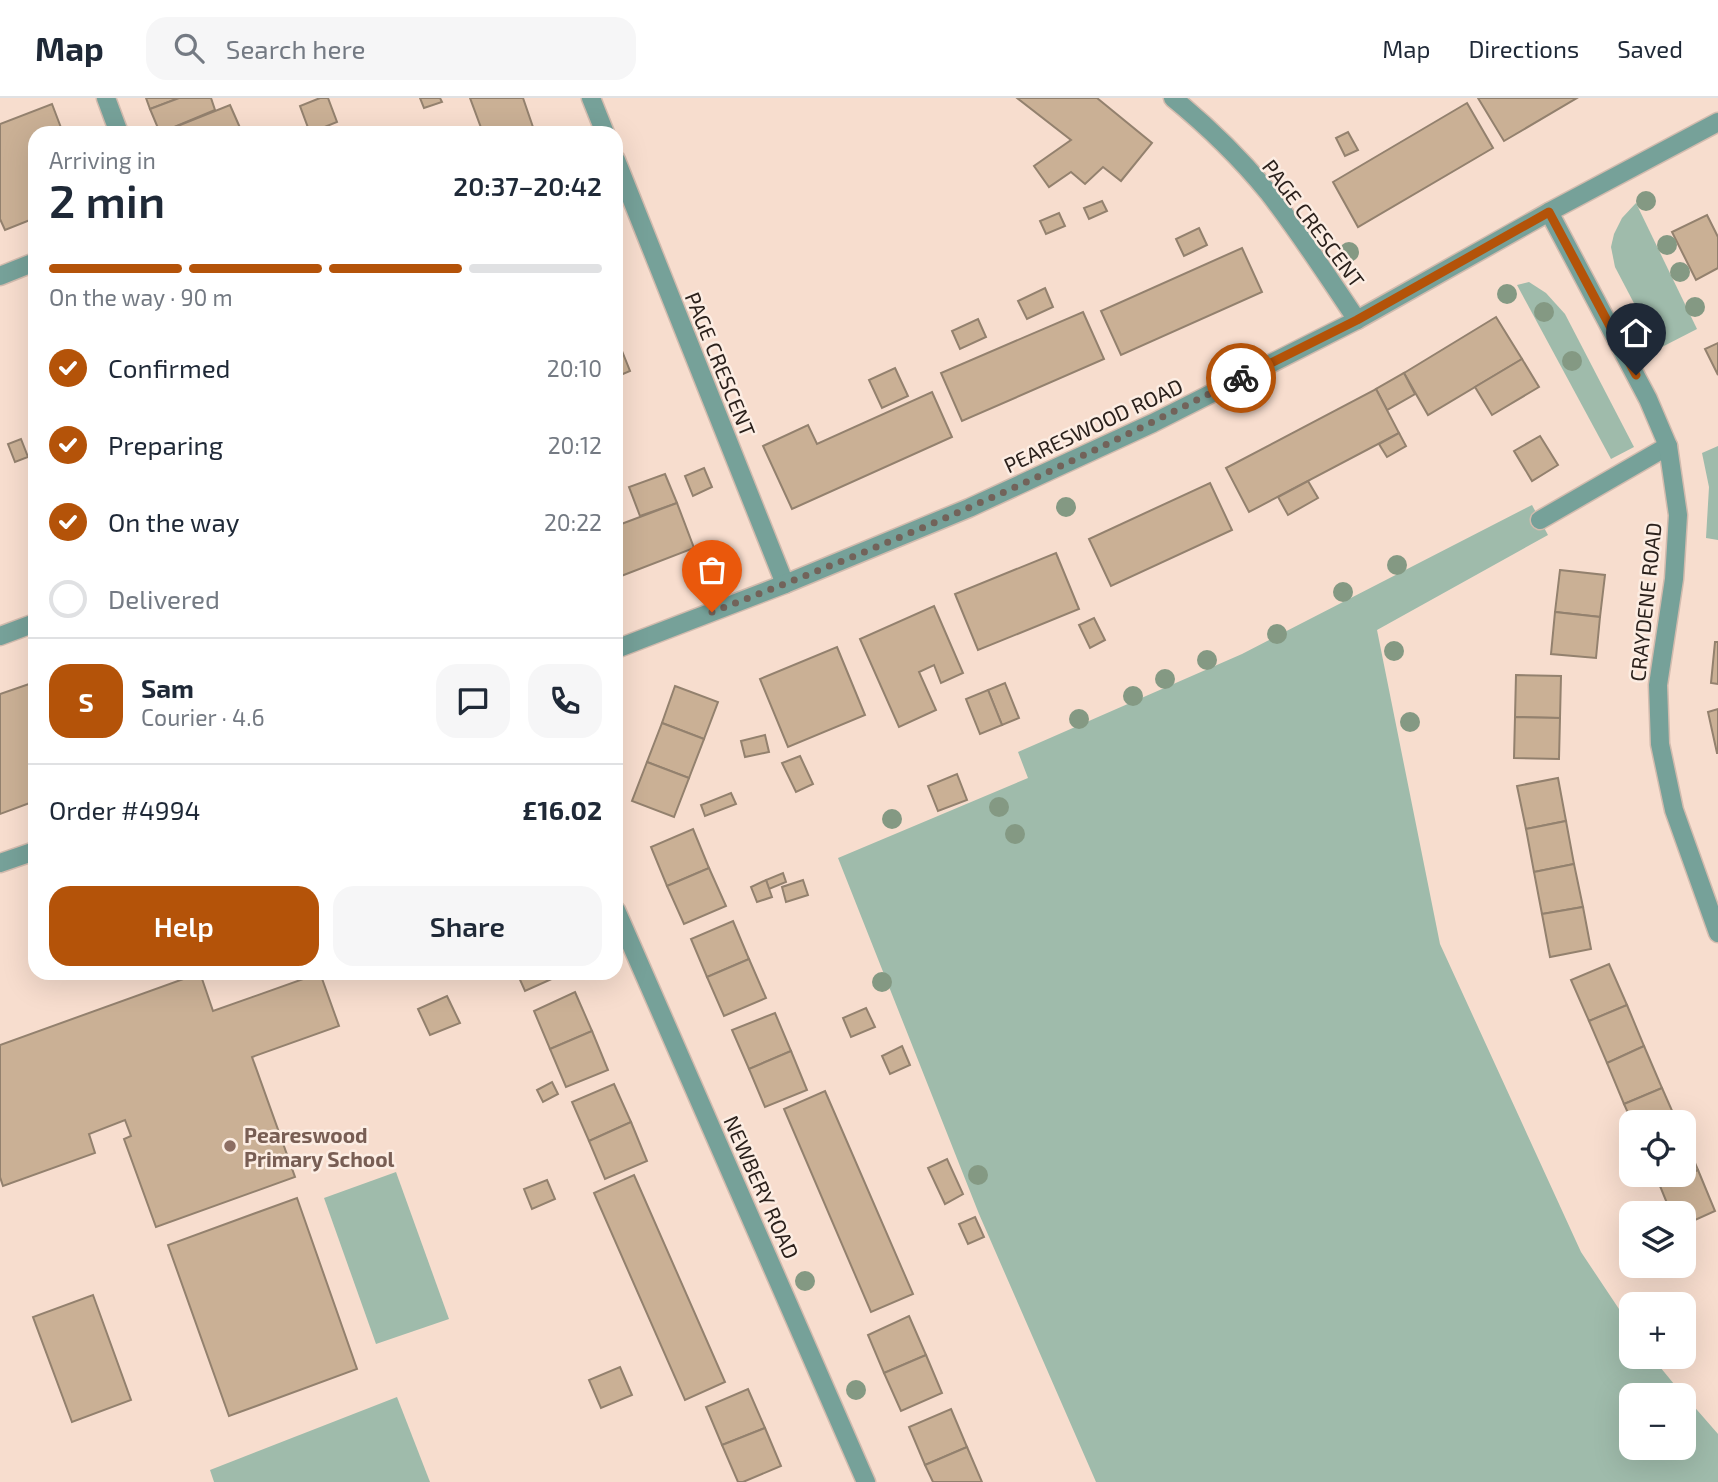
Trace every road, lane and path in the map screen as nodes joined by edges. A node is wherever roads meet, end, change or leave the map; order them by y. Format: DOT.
graph roads {
  1 [pos="106,98"];
  2 [pos="592,98"];
  3 [pos="1173,98"];
  4 [pos="1718,122"];
  5 [pos="116,126"];
  6 [pos="602,126"];
  7 [pos="623,178"];
  8 [pos="1549,212"];
  9 [pos="28,265"];
  10 [pos="0,276"];
  11 [pos="1357,320"];
  12 [pos="1668,446"];
  13 [pos="1540,520"];
  14 [pos="785,584"];
  15 [pos="28,626"];
  16 [pos="0,636"];
  17 [pos="623,646"];
  18 [pos="28,853"];
  19 [pos="0,863"];
  20 [pos="623,926"];
  21 [pos="1718,933"];
  22 [pos="866,1482"];
  1 -- 5 [label="street"];
  2 -- 6 [label="street"];
  3 -- 11 [label="street, PAGE CRESCENT"];
  4 -- 8 [label="street, PEARESWOOD ROAD"];
  7 -- 14 [label="street, PAGE CRESCENT"];
  8 -- 11 [label="street, PEARESWOOD ROAD"];
  8 -- 12 [label="street, CRAYDENE ROAD"];
  9 -- 10 [label="street"];
  11 -- 14 [label="street, PEARESWOOD ROAD"];
  12 -- 13 [label="street"];
  12 -- 21 [label="street, CRAYDENE ROAD"];
  14 -- 17 [label="street, PEARESWOOD ROAD"];
  15 -- 16 [label="street"];
  18 -- 19 [label="street"];
  20 -- 22 [label="street, NEWBERY ROAD"];
}
